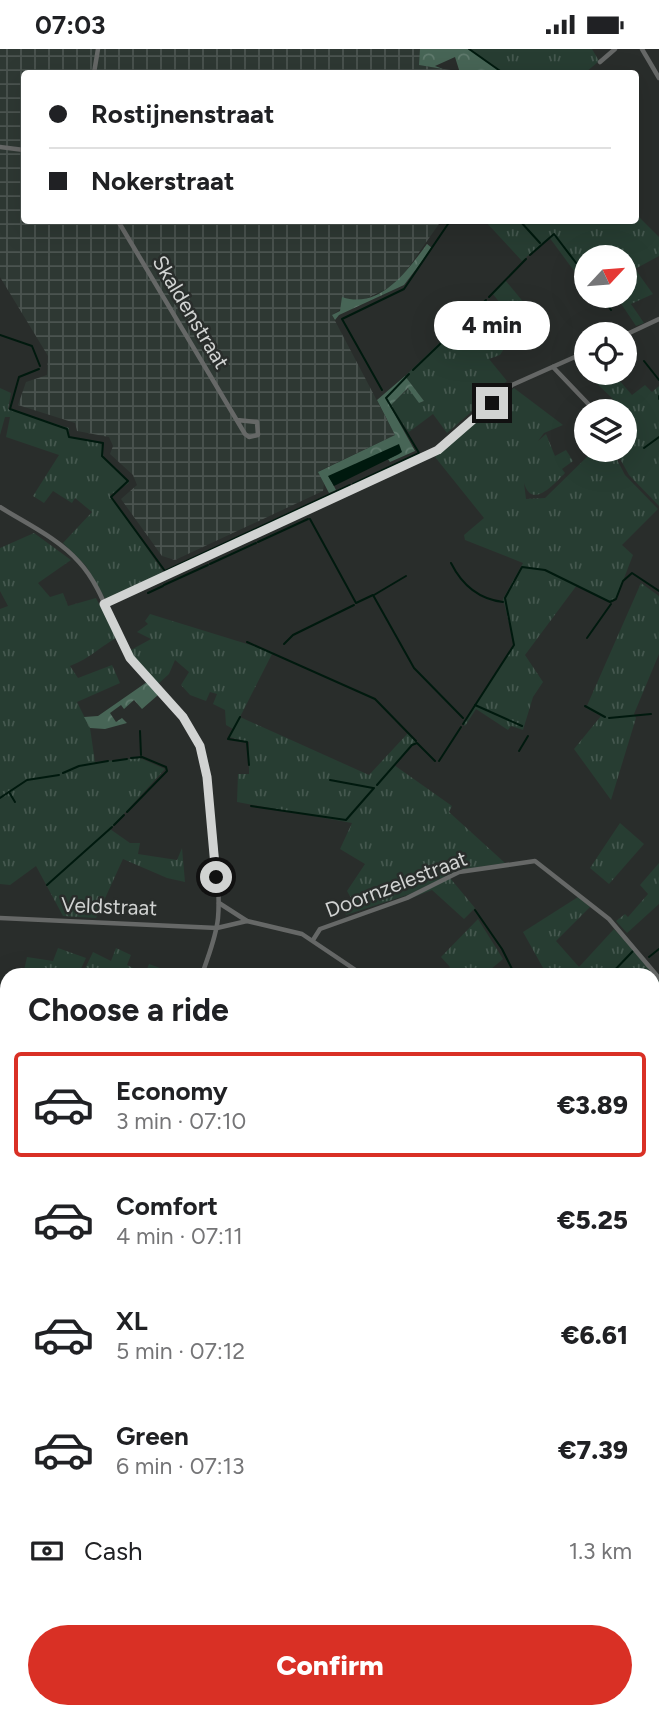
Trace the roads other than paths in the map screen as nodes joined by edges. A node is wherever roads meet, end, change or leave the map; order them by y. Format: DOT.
graph roads {
  1 [pos="98,49"];
  2 [pos="615,49"];
  3 [pos="642,49"];
  4 [pos="600,62"];
  5 [pos="94,70"];
  6 [pos="659,78"];
  7 [pos="0,147"];
  8 [pos="21,150"];
  9 [pos="120,224"];
  10 [pos="659,320"];
  11 [pos="637,330"];
  12 [pos="574,357"];
  13 [pos="553,367"];
  14 [pos="584,399"];
  15 [pos="237,420"];
  16 [pos="0,507"];
  17 [pos="104,604"];
  18 [pos="219,902"];
  19 [pos="0,918"];
  20 [pos="247,921"];
  21 [pos="217,928"];
  22 [pos="313,940"];
  23 [pos="204,968"];
  24 [pos="353,968"];
  25 [pos="651,968"];
  1 -- 5 [label="street"];
  2 -- 4 [label="street"];
  3 -- 6 [label="street"];
  7 -- 8 [label="street"];
  9 -- 15 [label="street, Skaldenstraat"];
  10 -- 11 [label="street"];
  12 -- 13 [label="street"];
  13 -- 14 [label="street"];
  13 -- 17 [label="street"];
  15 -- 15 [label="street, Skaldenstraat"];
  16 -- 17 [label="street"];
  17 -- 18 [label="street"];
  18 -- 20 [label="street"];
  18 -- 21 [label="street"];
  19 -- 21 [label="street, Veldstraat"];
  20 -- 21 [label="street, Veldstraat"];
  20 -- 22 [label="street"];
  21 -- 23 [label="street"];
  22 -- 24 [label="street"];
  22 -- 25 [label="street, Doornzelestraat"];
}
